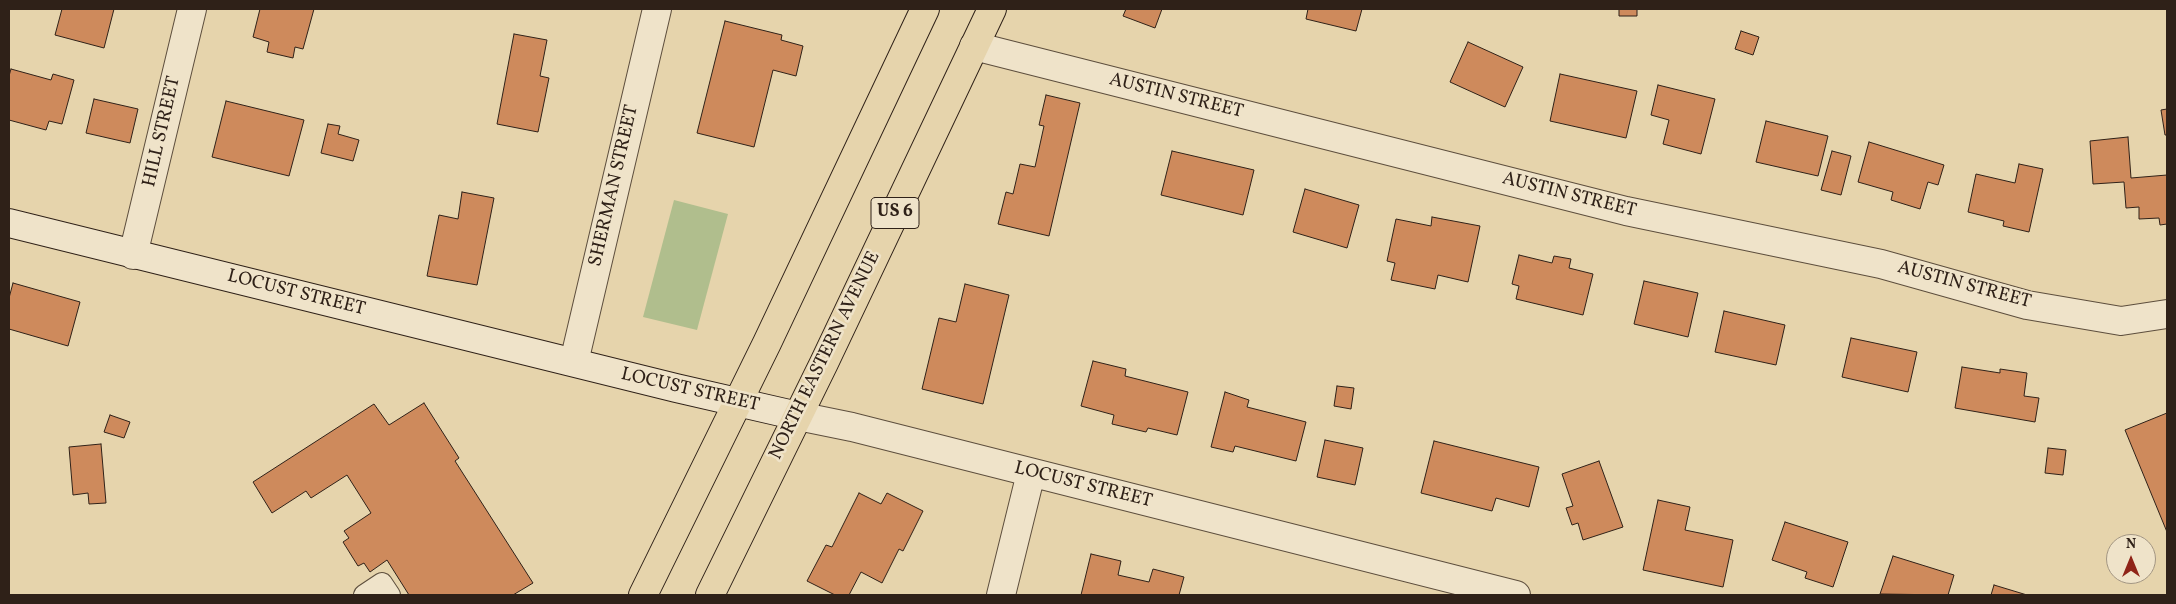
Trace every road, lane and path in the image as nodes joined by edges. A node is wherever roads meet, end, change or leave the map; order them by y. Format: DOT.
graph roads {
  1 [pos="192,9"];
  2 [pos="657,9"];
  3 [pos="925,9"];
  4 [pos="992,9"];
  5 [pos="974,46"];
  6 [pos="9,223"];
  7 [pos="133,255"];
  8 [pos="2167,314"];
  9 [pos="574,362"];
  10 [pos="737,402"];
  11 [pos="798,416"];
  12 [pos="1031,473"];
  13 [pos="1460,588"];
  14 [pos="364,595"];
  15 [pos="390,595"];
  16 [pos="643,595"];
  17 [pos="710,595"];
  18 [pos="1001,595"];
  19 [pos="1516,595"];
  1 -- 7 [label="street, HILL STREET"];
  2 -- 9 [label="street, SHERMAN STREET"];
  3 -- 10 [label="main road"];
  4 -- 5 [label="main road, NORTH EASTERN AVENUE / US 6"];
  5 -- 8 [label="street, AUSTIN STREET"];
  5 -- 11 [label="main road, NORTH EASTERN AVENUE / US 6"];
  6 -- 7 [label="street, LOCUST STREET"];
  7 -- 9 [label="street, LOCUST STREET"];
  9 -- 10 [label="street, LOCUST STREET"];
  10 -- 11 [label="street, LOCUST STREET"];
  10 -- 16 [label="main road"];
  11 -- 12 [label="street, LOCUST STREET"];
  11 -- 17 [label="main road, NORTH EASTERN AVENUE / US 6"];
  12 -- 13 [label="street, LOCUST STREET"];
  12 -- 18 [label="street"];
  13 -- 19 [label="street, LOCUST STREET"];
  14 -- 15 [label="lane"];
}
